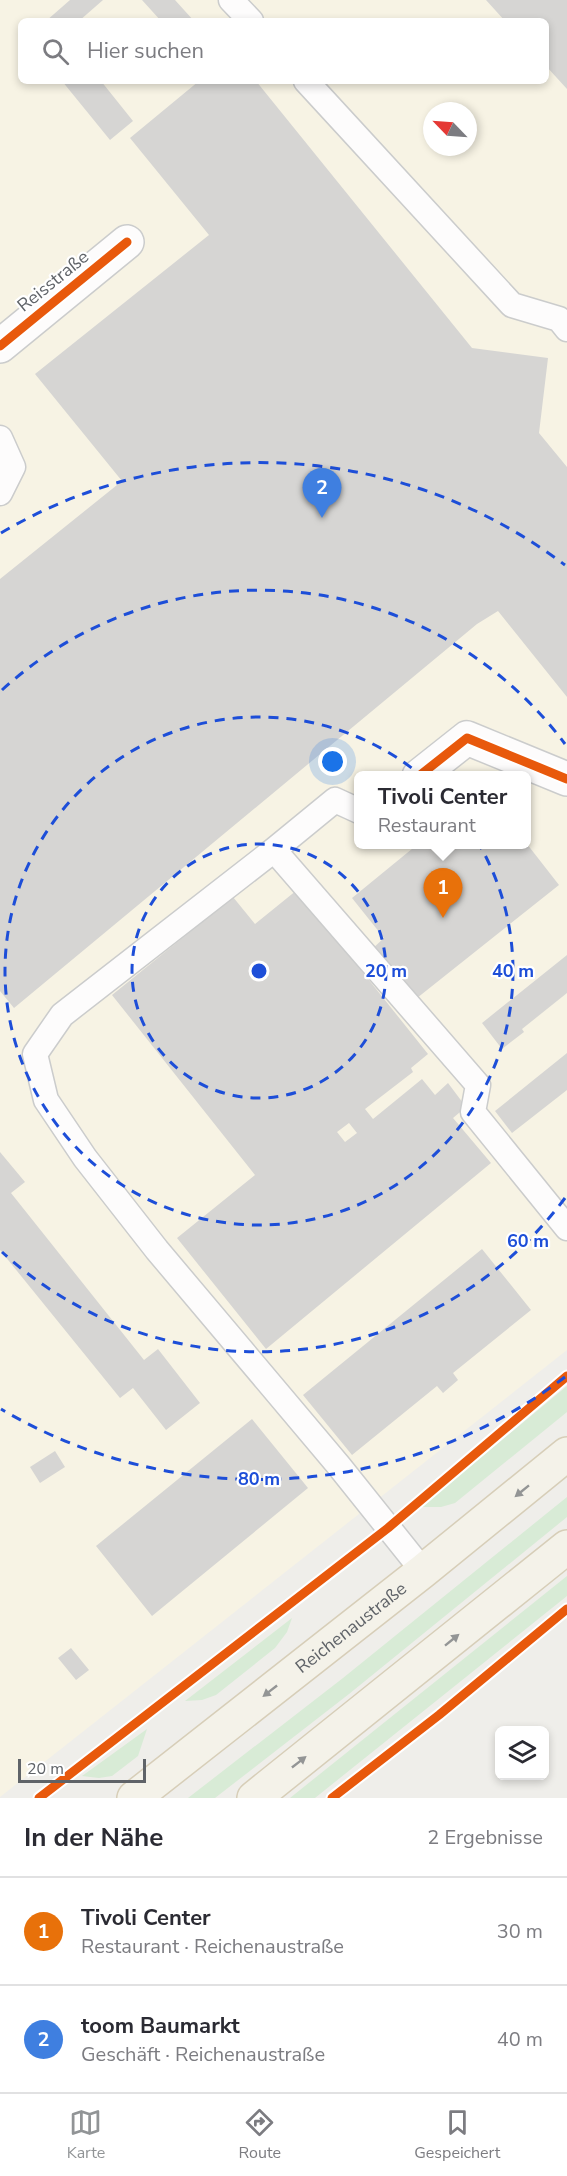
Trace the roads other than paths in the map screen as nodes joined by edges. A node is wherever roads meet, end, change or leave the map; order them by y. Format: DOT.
graph roads {
  1 [pos="231,0"];
  2 [pos="248,18"];
  3 [pos="309,84"];
  4 [pos="127,242"];
  5 [pos="567,329"];
  6 [pos="0,346"];
  7 [pos="0,438"];
  8 [pos="0,493"];
  9 [pos="425,771"];
  10 [pos="567,779"];
  11 [pos="354,809"];
  12 [pos="274,850"];
  13 [pos="567,1228"];
  14 [pos="567,1454"];
  15 [pos="567,1547"];
  16 [pos="423,1571"];
  17 [pos="134,1798"];
  18 [pos="254,1798"];
  1 -- 2 [label="lane"];
  3 -- 5 [label="lane"];
  4 -- 6 [label="street, Reisstraße"];
  7 -- 8 [label="lane"];
  9 -- 10 [label="street"];
  11 -- 12 [label="lane"];
  12 -- 13 [label="lane"];
  12 -- 16 [label="lane"];
  14 -- 16 [label="main road, Reichenaustraße, one-way"];
  18 -- 15 [label="main road, one-way"];
  16 -- 17 [label="main road, Reichenaustraße, one-way"];
}
